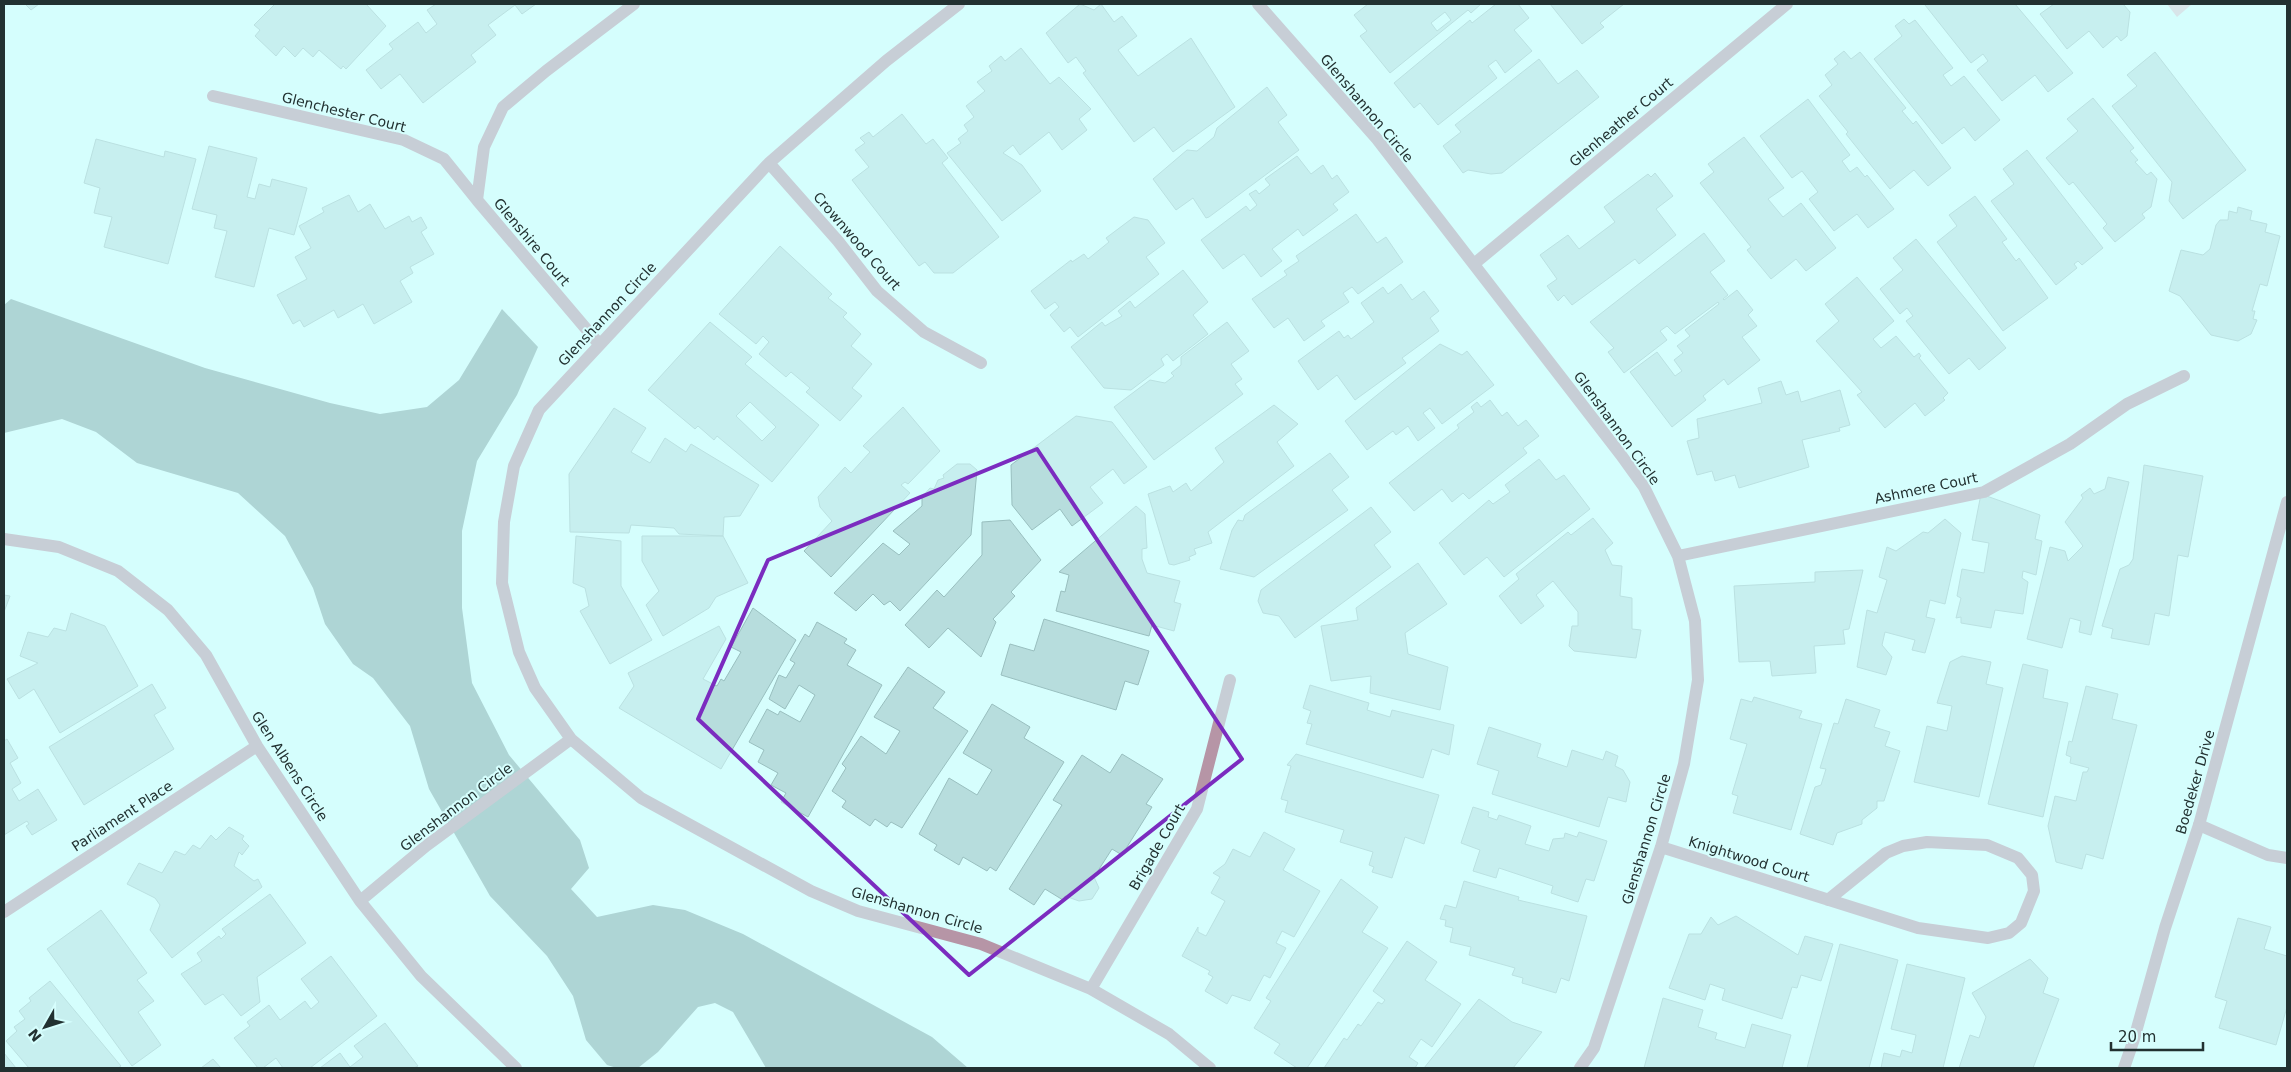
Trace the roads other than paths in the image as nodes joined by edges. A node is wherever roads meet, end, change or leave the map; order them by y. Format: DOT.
graph roads {
  1 [pos="634,4"];
  2 [pos="959,4"];
  3 [pos="1258,4"];
  4 [pos="1787,4"];
  5 [pos="213,96"];
  6 [pos="769,163"];
  7 [pos="477,200"];
  8 [pos="1474,264"];
  9 [pos="599,344"];
  10 [pos="981,363"];
  11 [pos="2184,376"];
  12 [pos="2287,502"];
  13 [pos="4,539"];
  14 [pos="1678,556"];
  15 [pos="1230,680"];
  16 [pos="571,739"];
  17 [pos="257,746"];
  18 [pos="2199,825"];
  19 [pos="1661,847"];
  20 [pos="2287,858"];
  21 [pos="1828,900"];
  22 [pos="360,901"];
  23 [pos="4,912"];
  24 [pos="1091,989"];
  25 [pos="514,1068"];
  26 [pos="1210,1068"];
  27 [pos="1580,1068"];
  28 [pos="2124,1068"];
  1 -- 7 [label="street, Glenshire Court"];
  2 -- 6 [label="street, Glenshannon Circle"];
  3 -- 8 [label="street, Glenshannon Circle"];
  4 -- 8 [label="street, Glenheather Court"];
  5 -- 7 [label="street, Glenchester Court"];
  6 -- 9 [label="street, Glenshannon Circle"];
  6 -- 10 [label="street, Crownwood Court"];
  7 -- 9 [label="street, Glenshire Court"];
  8 -- 14 [label="street, Glenshannon Circle"];
  9 -- 16 [label="street, Glenshannon Circle"];
  11 -- 14 [label="street, Ashmere Court"];
  12 -- 18 [label="street, Boedeker Drive"];
  13 -- 17 [label="street, Glen Albens Circle"];
  14 -- 19 [label="street, Glenshannon Circle"];
  15 -- 24 [label="street, Brigade Court"];
  16 -- 22 [label="street, Glenshannon Circle"];
  16 -- 24 [label="street, Glenshannon Circle"];
  17 -- 22 [label="street, Glen Albens Circle"];
  17 -- 23 [label="street, Parliament Place"];
  18 -- 20 [label="street"];
  18 -- 28 [label="street, Boedeker Drive"];
  19 -- 21 [label="street, Knightwood Court"];
  19 -- 27 [label="street, Glenshannon Circle"];
  21 -- 21 [label="street, Knightwood Court"];
  22 -- 25 [label="street, Glen Albens Circle"];
  24 -- 26 [label="street, Glenshannon Circle"];
}
